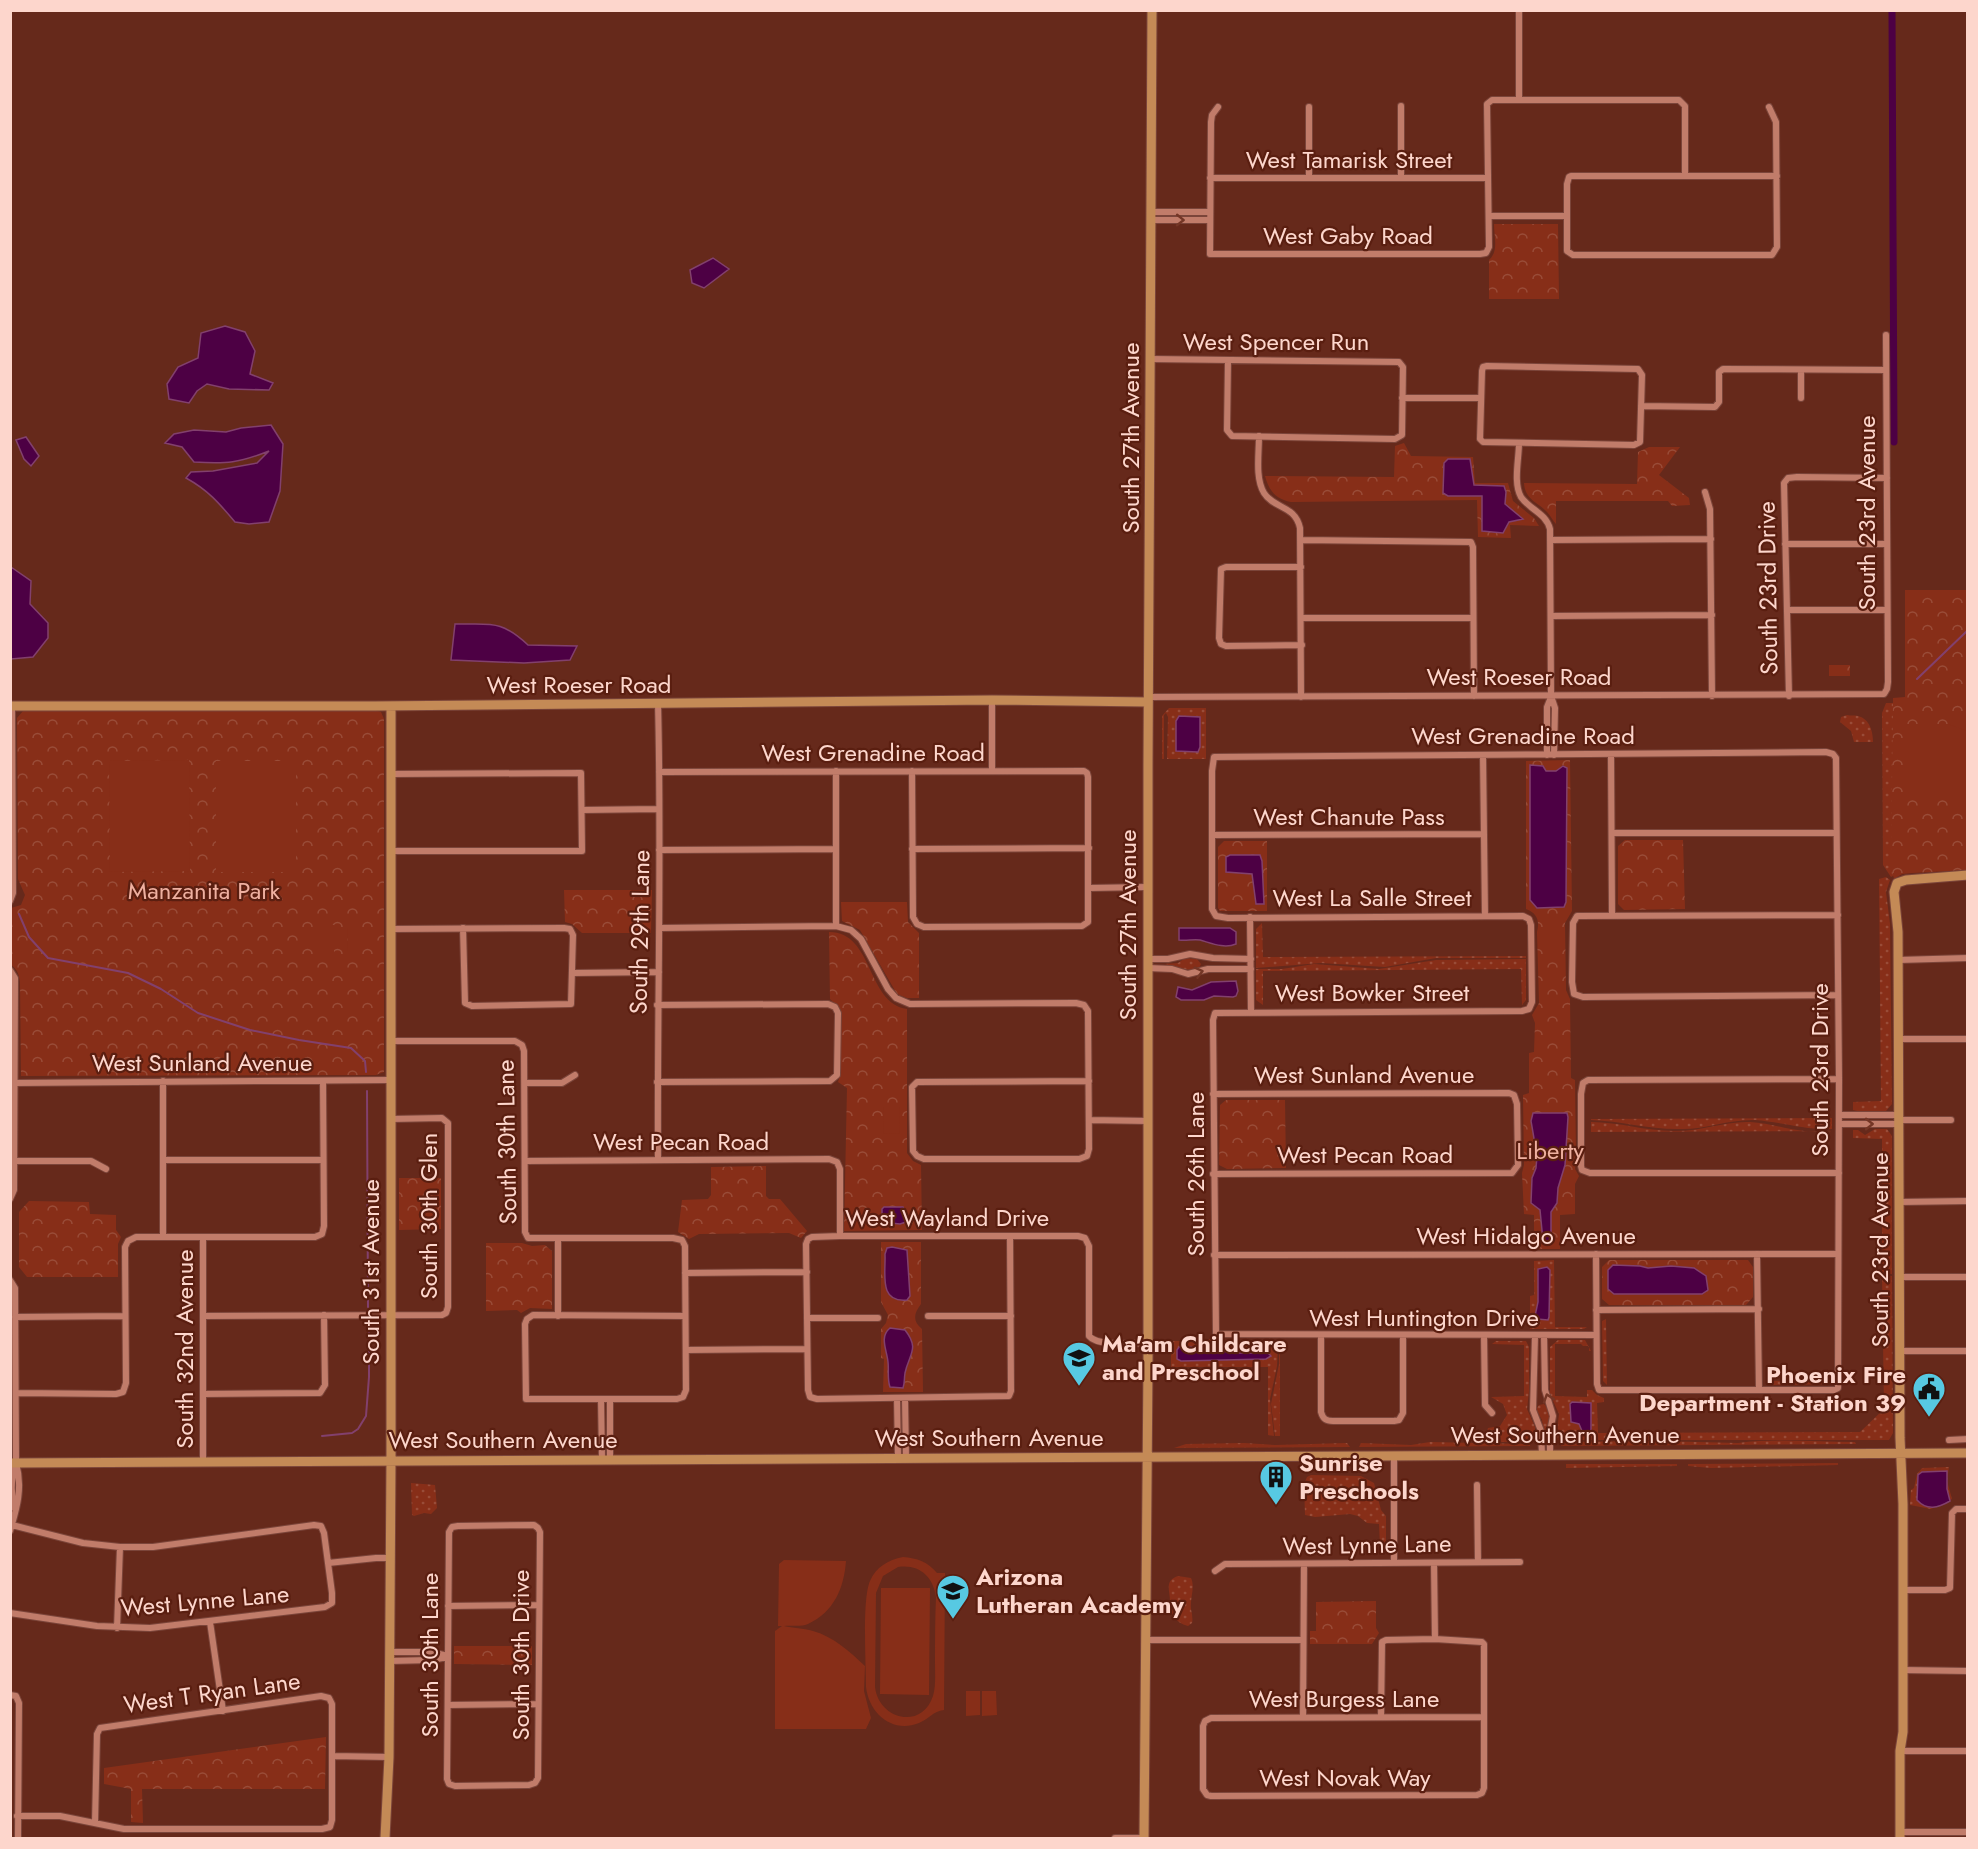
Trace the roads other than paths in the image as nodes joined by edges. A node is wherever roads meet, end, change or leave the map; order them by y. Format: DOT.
graph roads {
  1 [pos="1152,10"];
  2 [pos="1519,10"];
  3 [pos="1519,100"];
  4 [pos="1401,106"];
  5 [pos="1769,106"];
  6 [pos="1218,107"];
  7 [pos="1309,107"];
  8 [pos="1685,176"];
  9 [pos="1777,176"];
  10 [pos="1210,178"];
  11 [pos="1309,178"];
  12 [pos="1401,178"];
  13 [pos="1488,178"];
  14 [pos="1210,212"];
  15 [pos="1151,216"];
  16 [pos="1489,216"];
  17 [pos="1567,216"];
  18 [pos="1210,220"];
  19 [pos="1886,335"];
  20 [pos="1150,359"];
  21 [pos="1228,360"];
  22 [pos="1801,370"];
  23 [pos="1886,370"];
  24 [pos="1402,398"];
  25 [pos="1481,398"];
  26 [pos="1801,398"];
  27 [pos="1641,406"];
  28 [pos="1259,436"];
  29 [pos="1519,443"];
  30 [pos="1887,478"];
  31 [pos="1705,492"];
  32 [pos="1711,539"];
  33 [pos="1301,540"];
  34 [pos="1550,540"];
  35 [pos="1785,544"];
  36 [pos="1887,544"];
  37 [pos="1301,567"];
  38 [pos="1787,610"];
  39 [pos="1887,610"];
  40 [pos="1712,615"];
  41 [pos="1551,616"];
  42 [pos="1301,618"];
  43 [pos="1473,618"];
  44 [pos="1302,645"];
  45 [pos="1887,690"];
  46 [pos="1474,696"];
  47 [pos="1551,696"];
  48 [pos="1712,696"];
  49 [pos="1789,696"];
  50 [pos="1301,697"];
  51 [pos="992,700"];
  52 [pos="1148,700"];
  53 [pos="658,703"];
  54 [pos="11,706"];
  55 [pos="391,706"];
  56 [pos="1611,754"];
  57 [pos="1833,754"];
  58 [pos="1484,755"];
  59 [pos="1551,755"];
  60 [pos="836,771"];
  61 [pos="912,771"];
  62 [pos="992,771"];
  63 [pos="659,772"];
  64 [pos="391,774"];
  65 [pos="659,809"];
  66 [pos="582,810"];
  67 [pos="11,829"];
  68 [pos="1612,833"];
  69 [pos="1836,833"];
  70 [pos="1484,834"];
  71 [pos="1213,835"];
  72 [pos="835,849"];
  73 [pos="912,849"];
  74 [pos="1089,849"];
  75 [pos="659,850"];
  76 [pos="391,851"];
  77 [pos="1968,875"];
  78 [pos="1147,887"];
  79 [pos="1089,888"];
  80 [pos="12,900"];
  81 [pos="1612,915"];
  82 [pos="1838,915"];
  83 [pos="1485,916"];
  84 [pos="1250,917"];
  85 [pos="836,926"];
  86 [pos="463,928"];
  87 [pos="660,928"];
  88 [pos="391,929"];
  89 [pos="1968,958"];
  90 [pos="1251,959"];
  91 [pos="1898,960"];
  92 [pos="1148,964"];
  93 [pos="1251,969"];
  94 [pos="11,971"];
  95 [pos="659,972"];
  96 [pos="573,973"];
  97 [pos="1838,995"];
  98 [pos="657,1005"];
  99 [pos="1529,1009"];
  100 [pos="1251,1012"];
  101 [pos="1215,1013"];
  102 [pos="1898,1039"];
  103 [pos="1968,1039"];
  104 [pos="391,1041"];
  105 [pos="13,1046"];
  106 [pos="575,1075"];
  107 [pos="1839,1078"];
  108 [pos="390,1080"];
  109 [pos="323,1081"];
  110 [pos="1089,1081"];
  111 [pos="163,1082"];
  112 [pos="657,1082"];
  113 [pos="14,1083"];
  114 [pos="525,1083"];
  115 [pos="1213,1094"];
  116 [pos="1839,1115"];
  117 [pos="391,1119"];
  118 [pos="1089,1120"];
  119 [pos="1899,1120"];
  120 [pos="1951,1120"];
  121 [pos="1149,1121"];
  122 [pos="12,1124"];
  123 [pos="1839,1124"];
  124 [pos="163,1160"];
  125 [pos="323,1160"];
  126 [pos="658,1160"];
  127 [pos="14,1161"];
  128 [pos="525,1161"];
  129 [pos="106,1169"];
  130 [pos="1516,1170"];
  131 [pos="1839,1173"];
  132 [pos="1213,1174"];
  133 [pos="12,1198"];
  134 [pos="1968,1201"];
  135 [pos="1899,1202"];
  136 [pos="840,1236"];
  137 [pos="1010,1236"];
  138 [pos="163,1237"];
  139 [pos="203,1237"];
  140 [pos="558,1239"];
  141 [pos="1596,1254"];
  142 [pos="1757,1254"];
  143 [pos="1838,1254"];
  144 [pos="1214,1255"];
  145 [pos="807,1272"];
  146 [pos="685,1273"];
  147 [pos="1968,1276"];
  148 [pos="1900,1277"];
  149 [pos="11,1281"];
  150 [pos="1596,1310"];
  151 [pos="1759,1310"];
  152 [pos="391,1315"];
  153 [pos="125,1316"];
  154 [pos="203,1316"];
  155 [pos="324,1316"];
  156 [pos="558,1316"];
  157 [pos="686,1316"];
  158 [pos="928,1316"];
  159 [pos="1011,1316"];
  160 [pos="15,1317"];
  161 [pos="807,1318"];
  162 [pos="878,1318"];
  163 [pos="1216,1334"];
  164 [pos="1403,1335"];
  165 [pos="1485,1335"];
  166 [pos="1596,1335"];
  167 [pos="1321,1336"];
  168 [pos="1535,1336"];
  169 [pos="1544,1336"];
  170 [pos="1148,1343"];
  171 [pos="807,1349"];
  172 [pos="686,1350"];
  173 [pos="1968,1351"];
  174 [pos="1900,1352"];
  175 [pos="1760,1390"];
  176 [pos="16,1393"];
  177 [pos="203,1394"];
  178 [pos="897,1398"];
  179 [pos="905,1398"];
  180 [pos="601,1399"];
  181 [pos="610,1399"];
  182 [pos="1492,1413"];
  183 [pos="1968,1439"];
  184 [pos="1949,1440"];
  185 [pos="1901,1453"];
  186 [pos="1968,1453"];
  187 [pos="1394,1455"];
  188 [pos="1546,1455"];
  189 [pos="1146,1457"];
  190 [pos="902,1458"];
  191 [pos="606,1459"];
  192 [pos="391,1460"];
  193 [pos="203,1461"];
  194 [pos="13,1463"];
  195 [pos="1477,1485"];
  196 [pos="1968,1509"];
  197 [pos="11,1528"];
  198 [pos="538,1528"];
  199 [pos="120,1547"];
  200 [pos="390,1558"];
  201 [pos="1478,1562"];
  202 [pos="1520,1562"];
  203 [pos="328,1563"];
  204 [pos="1394,1563"];
  205 [pos="1434,1563"];
  206 [pos="1304,1564"];
  207 [pos="1215,1570"];
  208 [pos="1902,1590"];
  209 [pos="539,1605"];
  210 [pos="448,1606"];
  211 [pos="10,1613"];
  212 [pos="210,1622"];
  213 [pos="117,1628"];
  214 [pos="1435,1639"];
  215 [pos="1145,1640"];
  216 [pos="1304,1640"];
  217 [pos="420,1652"];
  218 [pos="448,1656"];
  219 [pos="389,1657"];
  220 [pos="420,1660"];
  221 [pos="1902,1670"];
  222 [pos="1968,1671"];
  223 [pos="13,1695"];
  224 [pos="538,1704"];
  225 [pos="448,1705"];
  226 [pos="223,1711"];
  227 [pos="1303,1717"];
  228 [pos="1382,1717"];
  229 [pos="1484,1718"];
  230 [pos="1968,1751"];
  231 [pos="1900,1752"];
  232 [pos="332,1756"];
  233 [pos="388,1757"];
  234 [pos="14,1773"];
  235 [pos="449,1784"];
  236 [pos="1207,1795"];
  237 [pos="17,1816"];
  238 [pos="95,1822"];
  239 [pos="142,1829"];
  240 [pos="1968,1832"];
  241 [pos="1900,1835"];
  242 [pos="1144,1838"];
  243 [pos="18,1839"];
  244 [pos="142,1839"];
  245 [pos="385,1839"];
  246 [pos="1115,1839"];
  1 -- 15 [label="main road, South 27th Avenue"];
  2 -- 3 [label="street"];
  3 -- 8 [label="street"];
  3 -- 13 [label="street"];
  4 -- 12 [label="street"];
  5 -- 9 [label="street"];
  6 -- 10 [label="street"];
  7 -- 11 [label="street"];
  8 -- 9 [label="street"];
  8 -- 17 [label="street"];
  9 -- 17 [label="street"];
  10 -- 11 [label="street, West Tamarisk Street"];
  10 -- 14 [label="street"];
  11 -- 12 [label="street, West Tamarisk Street"];
  12 -- 13 [label="street, West Tamarisk Street"];
  13 -- 16 [label="street"];
  14 -- 15 [label="street"];
  14 -- 18 [label="street"];
  15 -- 18 [label="street, one-way"];
  15 -- 20 [label="main road, South 27th Avenue"];
  16 -- 17 [label="street"];
  16 -- 18 [label="street, West Gaby Road"];
  19 -- 23 [label="street, South 23rd Avenue"];
  20 -- 21 [label="street, West Spencer Run"];
  20 -- 52 [label="main road, South 27th Avenue"];
  21 -- 24 [label="street, West Spencer Run"];
  21 -- 28 [label="street"];
  22 -- 23 [label="street"];
  22 -- 26 [label="street"];
  22 -- 27 [label="street"];
  23 -- 30 [label="street, South 23rd Avenue"];
  24 -- 25 [label="street"];
  24 -- 28 [label="street"];
  25 -- 27 [label="street"];
  25 -- 29 [label="street"];
  27 -- 29 [label="street"];
  28 -- 33 [label="street"];
  29 -- 34 [label="street"];
  30 -- 35 [label="street, South 23rd Drive"];
  30 -- 36 [label="street, South 23rd Avenue"];
  31 -- 32 [label="street"];
  32 -- 34 [label="street"];
  32 -- 40 [label="street"];
  33 -- 37 [label="street"];
  33 -- 43 [label="street"];
  34 -- 41 [label="street"];
  35 -- 36 [label="street"];
  35 -- 38 [label="street, South 23rd Drive"];
  36 -- 39 [label="street, South 23rd Avenue"];
  37 -- 42 [label="street"];
  37 -- 44 [label="street"];
  38 -- 39 [label="street"];
  38 -- 49 [label="street, South 23rd Drive"];
  39 -- 45 [label="street, South 23rd Avenue"];
  40 -- 41 [label="street"];
  40 -- 48 [label="street"];
  41 -- 47 [label="street"];
  42 -- 43 [label="street"];
  42 -- 44 [label="street"];
  43 -- 46 [label="street"];
  44 -- 50 [label="street"];
  45 -- 49 [label="street, West Roeser Road"];
  46 -- 47 [label="street, West Roeser Road"];
  46 -- 50 [label="street, West Roeser Road"];
  47 -- 48 [label="street, West Roeser Road"];
  47 -- 59 [label="street"];
  48 -- 49 [label="street, West Roeser Road"];
  50 -- 52 [label="street, West Roeser Road"];
  51 -- 52 [label="main road, West Roeser Road"];
  51 -- 53 [label="main road, West Roeser Road"];
  51 -- 62 [label="street"];
  52 -- 78 [label="main road, South 27th Avenue"];
  53 -- 55 [label="main road, West Roeser Road"];
  53 -- 63 [label="street, South 29th Lane"];
  54 -- 55 [label="main road, West Roeser Road"];
  54 -- 67 [label="street"];
  55 -- 64 [label="main road, South 31st Avenue"];
  56 -- 57 [label="street, West Grenadine Road"];
  56 -- 59 [label="street, West Grenadine Road"];
  56 -- 68 [label="street"];
  57 -- 69 [label="street, South 23rd Drive"];
  58 -- 59 [label="street, West Grenadine Road"];
  58 -- 70 [label="street"];
  58 -- 71 [label="street, West Grenadine Road"];
  60 -- 61 [label="street, West Grenadine Road"];
  60 -- 63 [label="street, West Grenadine Road"];
  60 -- 72 [label="street"];
  61 -- 62 [label="street, West Grenadine Road"];
  61 -- 73 [label="street"];
  62 -- 74 [label="street, West Grenadine Road"];
  63 -- 65 [label="street, South 29th Lane"];
  64 -- 66 [label="street"];
  64 -- 76 [label="main road, South 31st Avenue"];
  65 -- 66 [label="street"];
  65 -- 75 [label="street, South 29th Lane"];
  66 -- 76 [label="street"];
  67 -- 80 [label="street"];
  68 -- 69 [label="street"];
  68 -- 81 [label="street"];
  69 -- 82 [label="street, South 23rd Drive"];
  70 -- 71 [label="street, West Chanute Pass"];
  70 -- 83 [label="street"];
  71 -- 84 [label="street, West La Salle Street"];
  72 -- 75 [label="street"];
  72 -- 85 [label="street"];
  73 -- 74 [label="street"];
  73 -- 79 [label="street"];
  74 -- 79 [label="street"];
  75 -- 87 [label="street, South 29th Lane"];
  76 -- 88 [label="main road, South 31st Avenue"];
  77 -- 91 [label="main road, South 23rd Avenue"];
  78 -- 79 [label="street"];
  78 -- 92 [label="main road, South 27th Avenue"];
  81 -- 82 [label="street"];
  81 -- 97 [label="street"];
  82 -- 97 [label="street, South 23rd Drive"];
  83 -- 84 [label="street, West La Salle Street"];
  83 -- 99 [label="street, West La Salle Street"];
  84 -- 90 [label="street"];
  85 -- 87 [label="street"];
  85 -- 110 [label="street"];
  86 -- 88 [label="street"];
  86 -- 96 [label="street"];
  86 -- 96 [label="street"];
  87 -- 95 [label="street, South 29th Lane"];
  88 -- 104 [label="main road, South 31st Avenue"];
  89 -- 91 [label="street"];
  90 -- 92 [label="street"];
  90 -- 93 [label="street"];
  91 -- 102 [label="main road, South 23rd Avenue"];
  92 -- 93 [label="street, one-way"];
  92 -- 121 [label="main road, South 27th Avenue"];
  93 -- 100 [label="street"];
  94 -- 105 [label="street"];
  95 -- 96 [label="street"];
  95 -- 98 [label="street, South 29th Lane"];
  97 -- 107 [label="street, South 23rd Drive"];
  98 -- 112 [label="street, South 29th Lane"];
  98 -- 112 [label="street"];
  99 -- 100 [label="street, West Bowker Street"];
  100 -- 101 [label="street, West Bowker Street"];
  101 -- 115 [label="street, South 26th Lane"];
  102 -- 103 [label="street"];
  102 -- 119 [label="main road, South 23rd Avenue"];
  104 -- 108 [label="main road, South 31st Avenue"];
  104 -- 114 [label="street, South 30th Lane"];
  105 -- 113 [label="street"];
  106 -- 114 [label="street"];
  107 -- 116 [label="street, South 23rd Drive"];
  107 -- 131 [label="street"];
  108 -- 109 [label="street, West Sunland Avenue"];
  108 -- 117 [label="main road, South 31st Avenue"];
  109 -- 111 [label="street, West Sunland Avenue"];
  109 -- 125 [label="street"];
  110 -- 118 [label="street"];
  110 -- 118 [label="street"];
  111 -- 113 [label="street, West Sunland Avenue"];
  111 -- 124 [label="street"];
  112 -- 126 [label="street, South 29th Lane"];
  113 -- 122 [label="street"];
  114 -- 128 [label="street, South 30th Lane"];
  115 -- 130 [label="street, West Sunland Avenue"];
  115 -- 132 [label="street, South 26th Lane"];
  116 -- 119 [label="street"];
  116 -- 123 [label="street, South 23rd Drive"];
  117 -- 152 [label="main road, South 31st Avenue"];
  117 -- 152 [label="street, South 30th Glen"];
  118 -- 121 [label="street"];
  119 -- 120 [label="street"];
  123 -- 119 [label="street, one-way"];
  119 -- 135 [label="main road, South 23rd Avenue"];
  121 -- 170 [label="main road, South 27th Avenue"];
  122 -- 127 [label="street"];
  123 -- 131 [label="street, South 23rd Drive"];
  124 -- 125 [label="street"];
  124 -- 138 [label="street"];
  125 -- 139 [label="street"];
  126 -- 128 [label="street, West Pecan Road"];
  126 -- 136 [label="street, West Pecan Road"];
  127 -- 129 [label="street"];
  127 -- 133 [label="street"];
  128 -- 140 [label="street, South 30th Lane"];
  130 -- 132 [label="street, West Pecan Road"];
  131 -- 143 [label="street, South 23rd Drive"];
  132 -- 144 [label="street, South 26th Lane"];
  134 -- 135 [label="street"];
  135 -- 148 [label="main road, South 23rd Avenue"];
  136 -- 137 [label="street, West Wayland Drive"];
  136 -- 145 [label="street, West Wayland Drive"];
  137 -- 159 [label="street"];
  137 -- 170 [label="street, West Wayland Drive"];
  138 -- 139 [label="street"];
  138 -- 153 [label="street"];
  139 -- 154 [label="street, South 32nd Avenue"];
  140 -- 146 [label="street"];
  140 -- 156 [label="street"];
  141 -- 142 [label="street, West Hidalgo Avenue"];
  141 -- 144 [label="street, West Hidalgo Avenue"];
  141 -- 150 [label="street"];
  142 -- 143 [label="street, West Hidalgo Avenue"];
  142 -- 151 [label="street"];
  143 -- 175 [label="street, South 23rd Drive"];
  144 -- 163 [label="street, South 26th Lane"];
  145 -- 146 [label="street"];
  145 -- 161 [label="street"];
  146 -- 157 [label="street"];
  147 -- 148 [label="street"];
  148 -- 174 [label="main road, South 23rd Avenue"];
  149 -- 160 [label="street"];
  150 -- 151 [label="street"];
  150 -- 166 [label="street"];
  151 -- 175 [label="street"];
  152 -- 155 [label="street"];
  152 -- 192 [label="main road, South 31st Avenue"];
  153 -- 160 [label="street"];
  153 -- 176 [label="street"];
  154 -- 155 [label="street"];
  154 -- 177 [label="street, South 32nd Avenue"];
  155 -- 177 [label="street"];
  156 -- 157 [label="street"];
  156 -- 180 [label="street"];
  157 -- 172 [label="street"];
  158 -- 159 [label="street"];
  159 -- 179 [label="street"];
  160 -- 176 [label="street"];
  161 -- 162 [label="street"];
  161 -- 171 [label="street"];
  163 -- 167 [label="street, West Huntington Drive"];
  164 -- 165 [label="street, West Huntington Drive"];
  164 -- 167 [label="street, West Huntington Drive"];
  164 -- 167 [label="street"];
  165 -- 168 [label="street, West Huntington Drive"];
  165 -- 182 [label="street"];
  166 -- 169 [label="street, West Huntington Drive"];
  166 -- 175 [label="street"];
  168 -- 169 [label="street, West Huntington Drive"];
  168 -- 188 [label="street"];
  188 -- 169 [label="street, one-way"];
  170 -- 189 [label="main road, South 27th Avenue"];
  171 -- 172 [label="street"];
  171 -- 178 [label="street"];
  172 -- 181 [label="street"];
  173 -- 174 [label="street"];
  174 -- 185 [label="main road, South 23rd Avenue"];
  176 -- 194 [label="street"];
  177 -- 193 [label="street, South 32nd Avenue"];
  178 -- 179 [label="street"];
  178 -- 190 [label="street"];
  179 -- 190 [label="street"];
  180 -- 181 [label="street"];
  180 -- 191 [label="street"];
  181 -- 191 [label="street"];
  183 -- 184 [label="street"];
  185 -- 186 [label="main road, West Southern Avenue"];
  185 -- 188 [label="main road, West Southern Avenue"];
  185 -- 208 [label="main road, South 23rd Avenue"];
  187 -- 188 [label="main road, West Southern Avenue"];
  187 -- 189 [label="main road, West Southern Avenue"];
  187 -- 204 [label="street"];
  189 -- 190 [label="main road, West Southern Avenue"];
  189 -- 215 [label="main road, South 27th Avenue"];
  190 -- 191 [label="main road, West Southern Avenue"];
  191 -- 192 [label="main road, West Southern Avenue"];
  192 -- 193 [label="main road, West Southern Avenue"];
  192 -- 200 [label="main road, South 31st Avenue"];
  193 -- 194 [label="main road, West Southern Avenue"];
  194 -- 197 [label="street"];
  195 -- 201 [label="street"];
  196 -- 208 [label="street"];
  197 -- 199 [label="street"];
  198 -- 209 [label="street, South 30th Drive"];
  198 -- 210 [label="street, South 30th Lane"];
  199 -- 203 [label="street"];
  199 -- 213 [label="street"];
  200 -- 203 [label="street"];
  200 -- 219 [label="main road, South 31st Avenue"];
  201 -- 202 [label="street, West Lynne Lane"];
  201 -- 205 [label="street, West Lynne Lane"];
  203 -- 212 [label="street, West Lynne Lane"];
  204 -- 205 [label="street, West Lynne Lane"];
  204 -- 206 [label="street, West Lynne Lane"];
  205 -- 214 [label="street"];
  206 -- 207 [label="street, West Lynne Lane"];
  206 -- 216 [label="street"];
  208 -- 221 [label="main road, South 23rd Avenue"];
  209 -- 210 [label="street"];
  209 -- 224 [label="street, South 30th Drive"];
  210 -- 218 [label="street, South 30th Lane"];
  211 -- 213 [label="street, West Lynne Lane"];
  212 -- 213 [label="street, West Lynne Lane"];
  212 -- 226 [label="street"];
  214 -- 228 [label="street"];
  214 -- 229 [label="street"];
  215 -- 216 [label="street"];
  215 -- 242 [label="main road, South 27th Avenue"];
  216 -- 227 [label="street"];
  217 -- 218 [label="street"];
  217 -- 219 [label="street"];
  217 -- 220 [label="street"];
  218 -- 220 [label="street"];
  218 -- 225 [label="street, South 30th Lane"];
  219 -- 220 [label="street"];
  219 -- 233 [label="main road, South 31st Avenue"];
  221 -- 222 [label="street"];
  221 -- 231 [label="main road, South 23rd Avenue"];
  223 -- 234 [label="street"];
  224 -- 225 [label="street"];
  224 -- 235 [label="street, South 30th Drive"];
  225 -- 235 [label="street, South 30th Lane"];
  226 -- 232 [label="street, West T Ryan Lane"];
  226 -- 238 [label="street, West T Ryan Lane"];
  227 -- 228 [label="street, West Burgess Lane"];
  227 -- 236 [label="street, West Burgess Lane"];
  228 -- 229 [label="street, West Burgess Lane"];
  229 -- 236 [label="street, West Novak Way"];
  230 -- 231 [label="street"];
  231 -- 241 [label="main road, South 23rd Avenue"];
  232 -- 233 [label="street"];
  232 -- 239 [label="street"];
  233 -- 245 [label="main road, South 31st Avenue"];
  234 -- 237 [label="street"];
  237 -- 238 [label="street"];
  237 -- 243 [label="street"];
  238 -- 239 [label="street"];
  239 -- 244 [label="street"];
  240 -- 241 [label="street"];
  242 -- 246 [label="street"];
}
